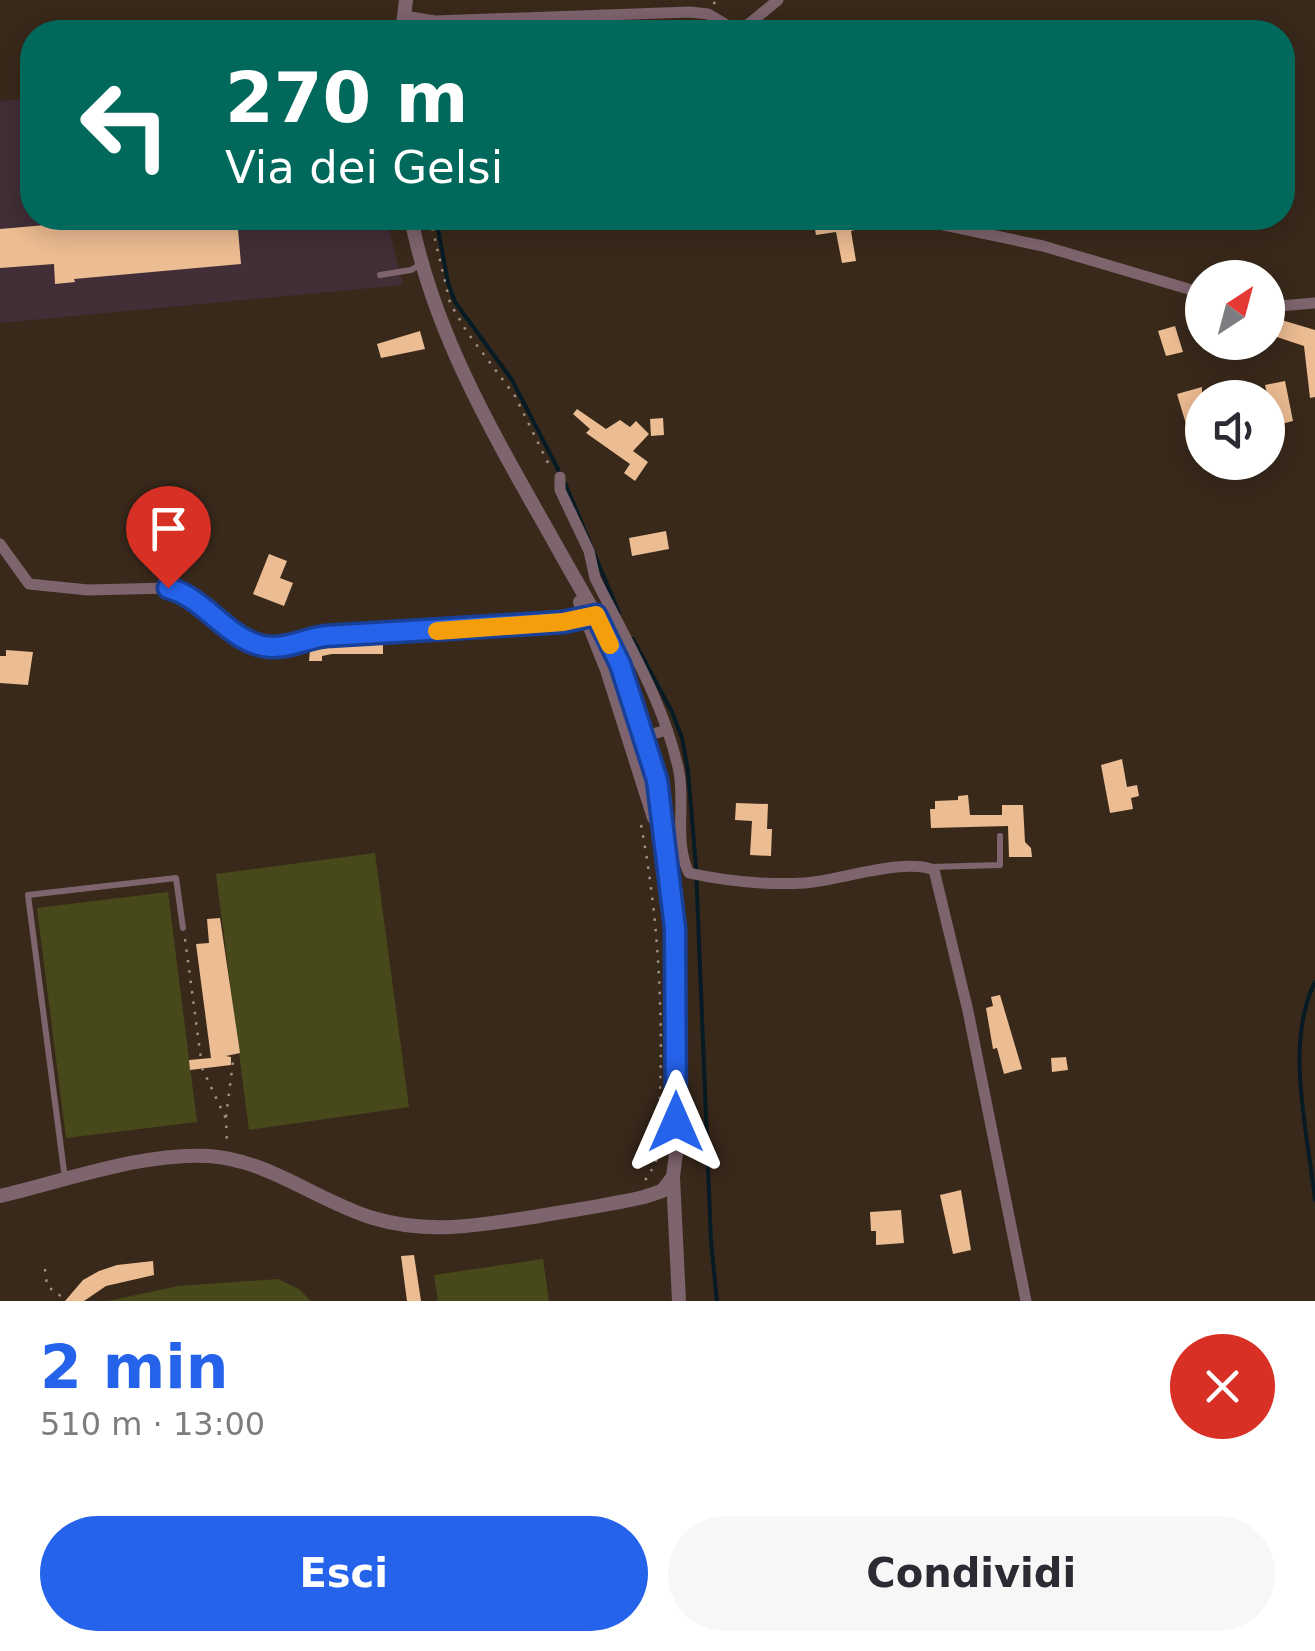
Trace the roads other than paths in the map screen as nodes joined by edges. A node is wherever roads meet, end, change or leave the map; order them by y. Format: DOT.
graph roads {
  1 [pos="406,0"];
  2 [pos="778,0"];
  3 [pos="404,16"];
  4 [pos="404,20"];
  5 [pos="429,20"];
  6 [pos="463,20"];
  7 [pos="718,20"];
  8 [pos="754,20"];
  9 [pos="415,230"];
  10 [pos="967,230"];
  11 [pos="422,264"];
  12 [pos="380,275"];
  13 [pos="1185,288"];
  14 [pos="1315,303"];
  15 [pos="1285,306"];
  16 [pos="556,478"];
  17 [pos="0,544"];
  18 [pos="591,616"];
  19 [pos="667,730"];
  20 [pos="638,738"];
  21 [pos="1000,836"];
  22 [pos="930,867"];
  23 [pos="184,928"];
  24 [pos="673,1177"];
  25 [pos="65,1180"];
  26 [pos="0,1196"];
  27 [pos="680,1301"];
  28 [pos="1026,1301"];
  1 -- 3 [label="street"];
  2 -- 8 [label="street"];
  3 -- 4 [label="street"];
  3 -- 5 [label="street"];
  6 -- 7 [label="street"];
  9 -- 11 [label="street"];
  10 -- 13 [label="street"];
  11 -- 12 [label="lane"];
  11 -- 18 [label="street"];
  14 -- 15 [label="street"];
  16 -- 19 [label="street"];
  17 -- 18 [label="street"];
  18 -- 20 [label="street"];
  19 -- 20 [label="street"];
  19 -- 22 [label="street"];
  20 -- 24 [label="street"];
  21 -- 22 [label="lane"];
  22 -- 28 [label="street"];
  23 -- 25 [label="lane"];
  24 -- 25 [label="street"];
  24 -- 27 [label="street"];
  25 -- 26 [label="street"];
}
